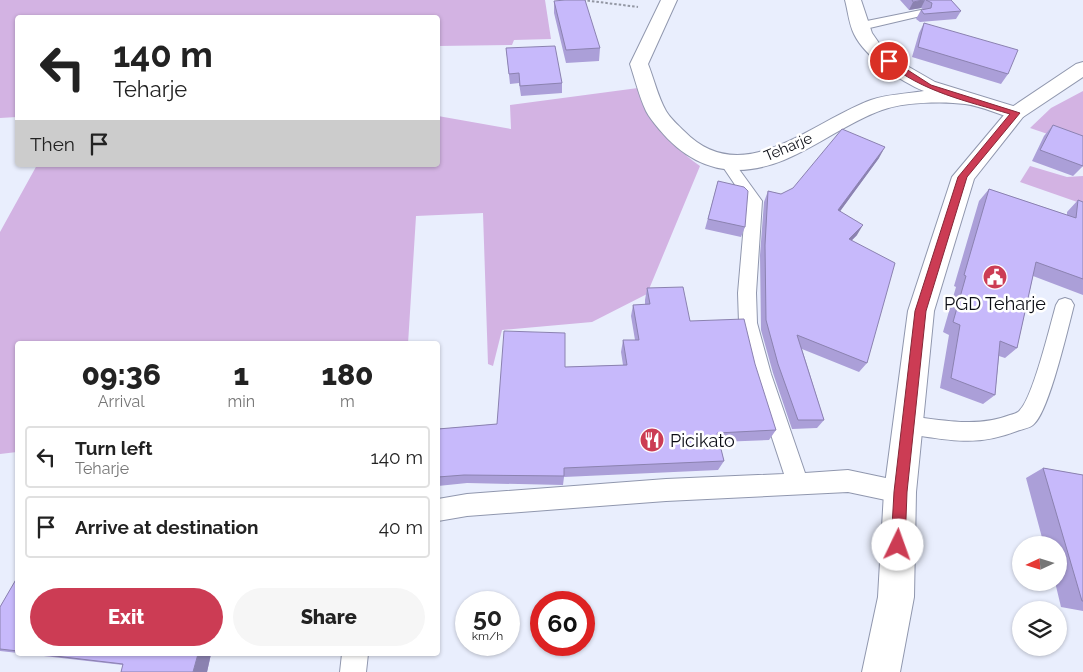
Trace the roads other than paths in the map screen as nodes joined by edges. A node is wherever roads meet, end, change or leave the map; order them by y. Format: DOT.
graph roads {
  1 [pos="669,0"];
  2 [pos="853,0"];
  3 [pos="921,13"];
  4 [pos="861,26"];
  5 [pos="1083,68"];
  6 [pos="964,98"];
  7 [pos="1016,113"];
  8 [pos="728,164"];
  9 [pos="1065,305"];
  10 [pos="908,425"];
  11 [pos="798,483"];
  12 [pos="900,492"];
  13 [pos="440,510"];
  14 [pos="355,656"];
  15 [pos="354,672"];
  16 [pos="881,672"];
  1 -- 8 [label="street, Teharje"];
  2 -- 4 [label="street, Teharje"];
  3 -- 4 [label="lane"];
  4 -- 6 [label="street, Teharje"];
  5 -- 7 [label="street"];
  6 -- 7 [label="street, Teharje"];
  6 -- 8 [label="street, Teharje"];
  7 -- 10 [label="street"];
  8 -- 11 [label="lane"];
  9 -- 10 [label="lane"];
  10 -- 12 [label="street"];
  11 -- 12 [label="lane"];
  11 -- 13 [label="lane"];
  12 -- 16 [label="street"];
  14 -- 15 [label="lane"];
}
